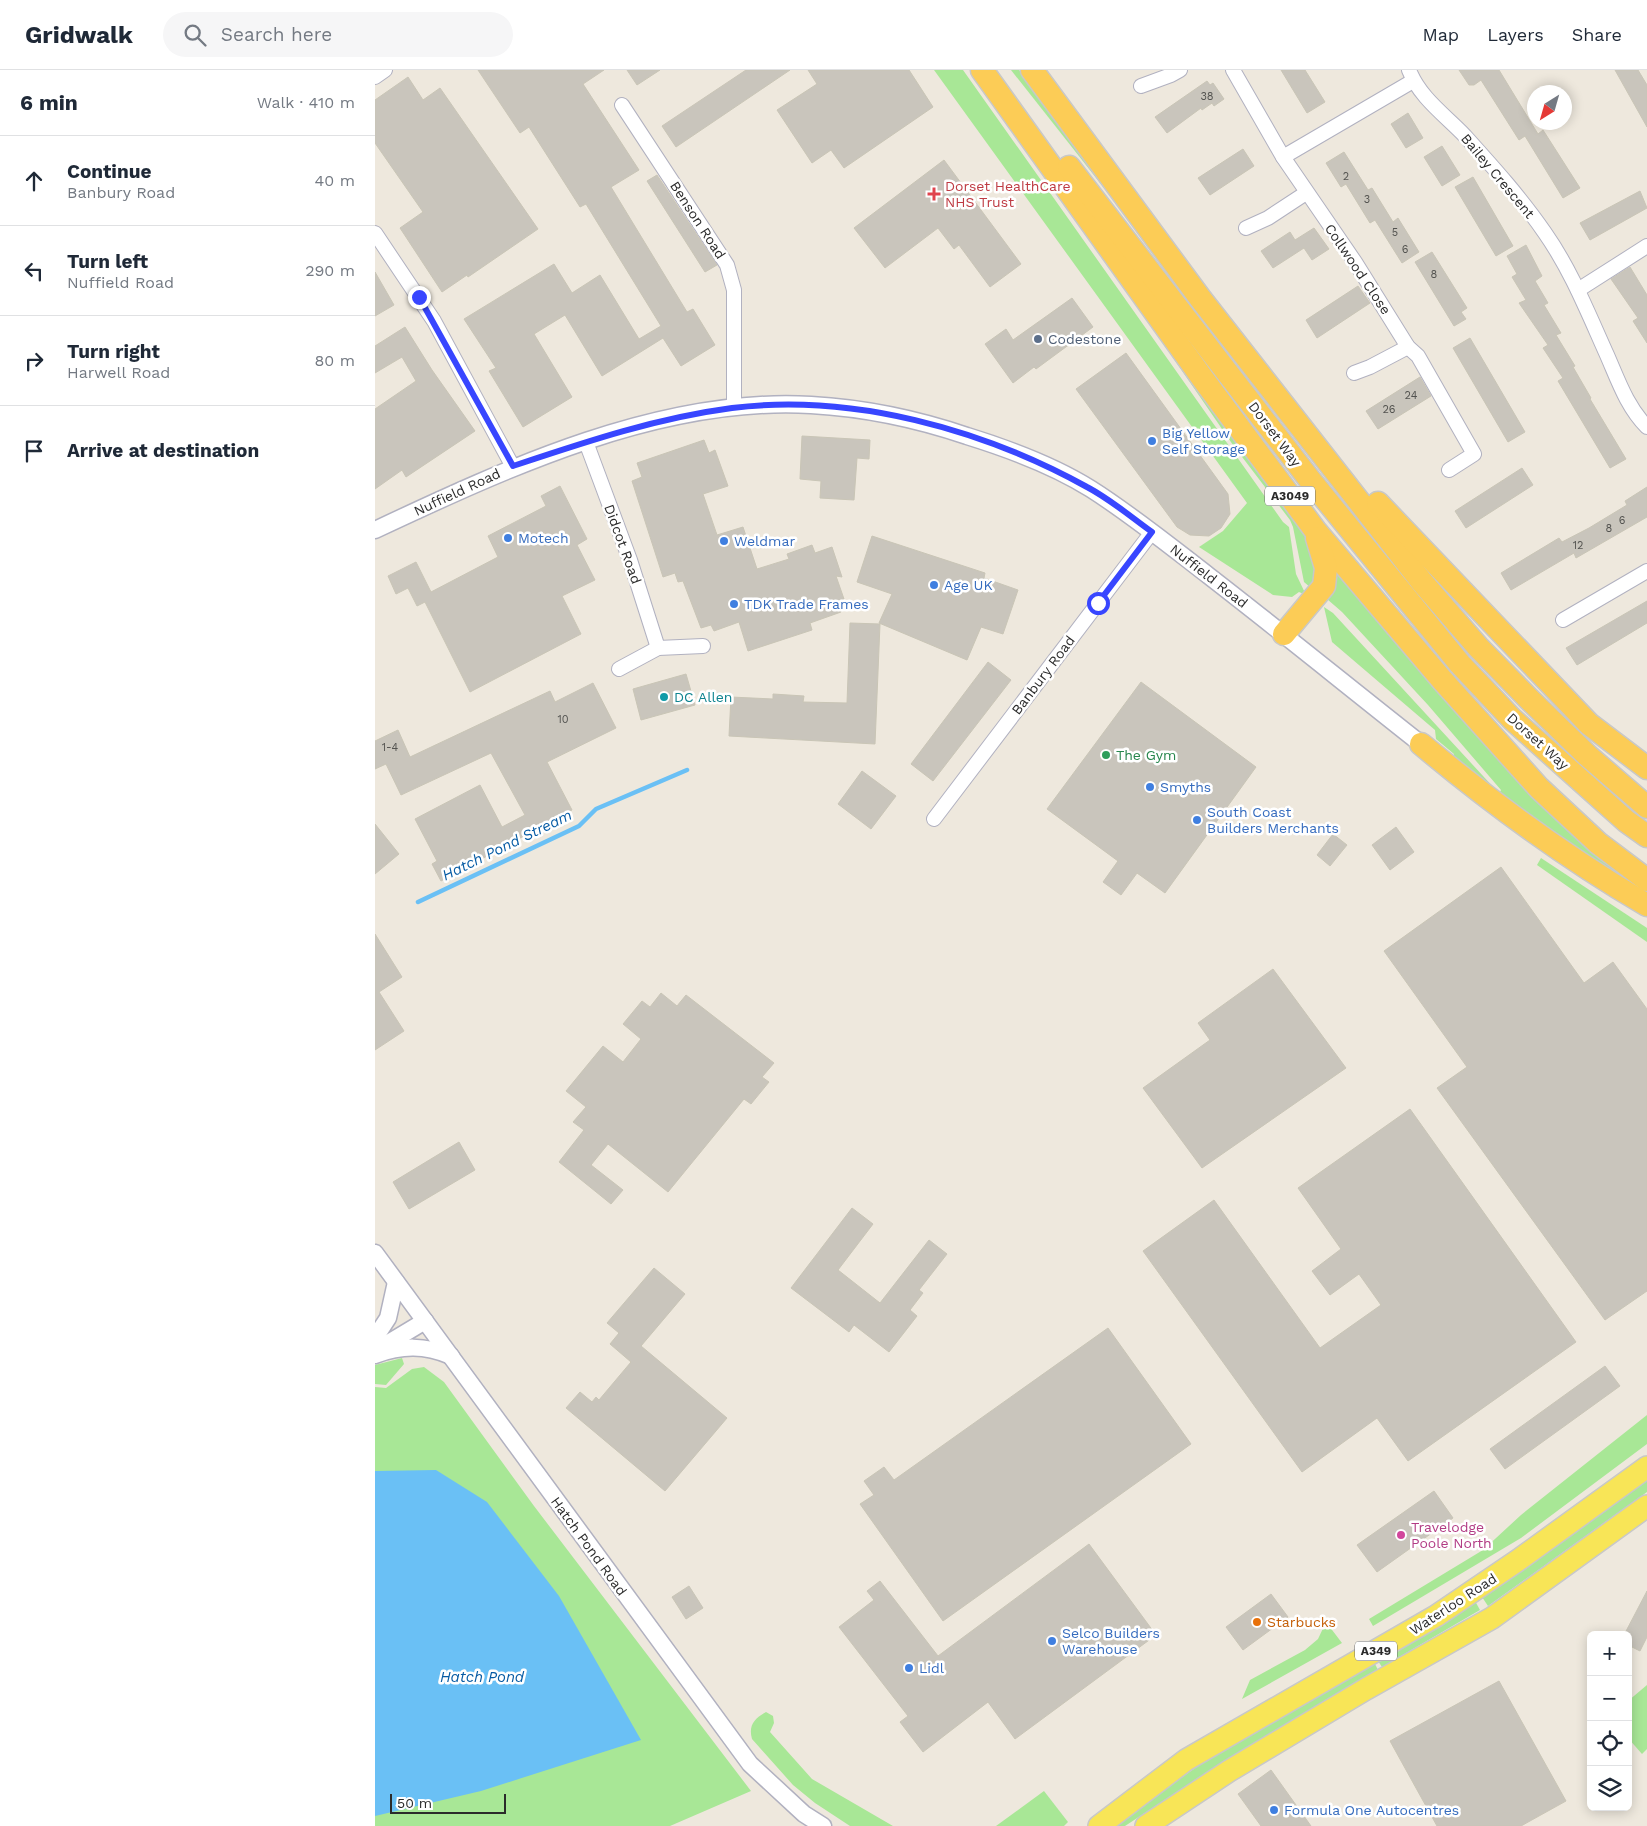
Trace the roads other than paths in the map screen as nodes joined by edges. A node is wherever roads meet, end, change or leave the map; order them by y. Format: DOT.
graph roads {
  1 [pos="385,70"];
  2 [pos="982,70"];
  3 [pos="994,70"];
  4 [pos="1032,70"];
  5 [pos="1179,70"];
  6 [pos="1233,70"];
  7 [pos="1411,76"];
  8 [pos="375,77"];
  9 [pos="1141,86"];
  10 [pos="622,105"];
  11 [pos="1283,156"];
  12 [pos="1306,193"];
  13 [pos="1246,228"];
  14 [pos="375,233"];
  15 [pos="1647,246"];
  16 [pos="1578,290"];
  17 [pos="1408,347"];
  18 [pos="1256,369"];
  19 [pos="1354,373"];
  20 [pos="733,408"];
  21 [pos="1647,427"];
  22 [pos="586,442"];
  23 [pos="513,466"];
  24 [pos="1449,470"];
  25 [pos="375,530"];
  26 [pos="1315,530"];
  27 [pos="1152,532"];
  28 [pos="1647,571"];
  29 [pos="1563,620"];
  30 [pos="1284,634"];
  31 [pos="703,646"];
  32 [pos="658,648"];
  33 [pos="619,669"];
  34 [pos="1421,744"];
  35 [pos="1647,768"];
  36 [pos="1647,807"];
  37 [pos="934,819"];
  38 [pos="1647,836"];
  39 [pos="1647,880"];
  40 [pos="1647,906"];
  41 [pos="375,1253"];
  42 [pos="396,1282"];
  43 [pos="425,1321"];
  44 [pos="375,1338"];
  45 [pos="375,1351"];
  46 [pos="375,1355"];
  47 [pos="451,1356"];
  48 [pos="1647,1466"];
  49 [pos="1647,1506"];
  50 [pos="815,1823"];
  51 [pos="1099,1826"];
  52 [pos="1146,1826"];
  1 -- 8 [label="street"];
  2 -- 26 [label="highway, A3049"];
  3 -- 38 [label="highway, Dorset Way / A3049"];
  4 -- 18 [label="highway, Dorset Way"];
  5 -- 9 [label="street"];
  6 -- 11 [label="street, Collwood Close"];
  7 -- 11 [label="street"];
  7 -- 16 [label="street, Bailey Crescent"];
  10 -- 20 [label="street, Benson Road"];
  11 -- 12 [label="street, Collwood Close"];
  12 -- 13 [label="street"];
  12 -- 17 [label="street, Collwood Close"];
  14 -- 23 [label="street"];
  15 -- 16 [label="street"];
  16 -- 21 [label="street, Bailey Crescent"];
  17 -- 19 [label="street"];
  17 -- 24 [label="street, Collwood Close"];
  18 -- 35 [label="highway"];
  18 -- 36 [label="highway, Dorset Way"];
  20 -- 22 [label="street, Nuffield Road"];
  20 -- 27 [label="street, Nuffield Road"];
  22 -- 23 [label="street, Nuffield Road"];
  22 -- 32 [label="street, Didcot Road"];
  23 -- 25 [label="street, Nuffield Road"];
  26 -- 30 [label="highway"];
  26 -- 39 [label="highway, A3049"];
  27 -- 30 [label="street, Nuffield Road"];
  27 -- 37 [label="street, Banbury Road"];
  28 -- 29 [label="street"];
  30 -- 34 [label="street, Nuffield Road"];
  31 -- 32 [label="street"];
  32 -- 33 [label="street"];
  34 -- 40 [label="highway"];
  41 -- 42 [label="street, Hatch Pond Road"];
  42 -- 43 [label="street, Hatch Pond Road"];
  42 -- 44 [label="street"];
  43 -- 45 [label="street"];
  43 -- 47 [label="street, Hatch Pond Road"];
  46 -- 47 [label="street"];
  47 -- 50 [label="street, Hatch Pond Road"];
  48 -- 51 [label="main road, Waterloo Road / A349"];
  49 -- 52 [label="main road, Waterloo Road / A349"];
}
